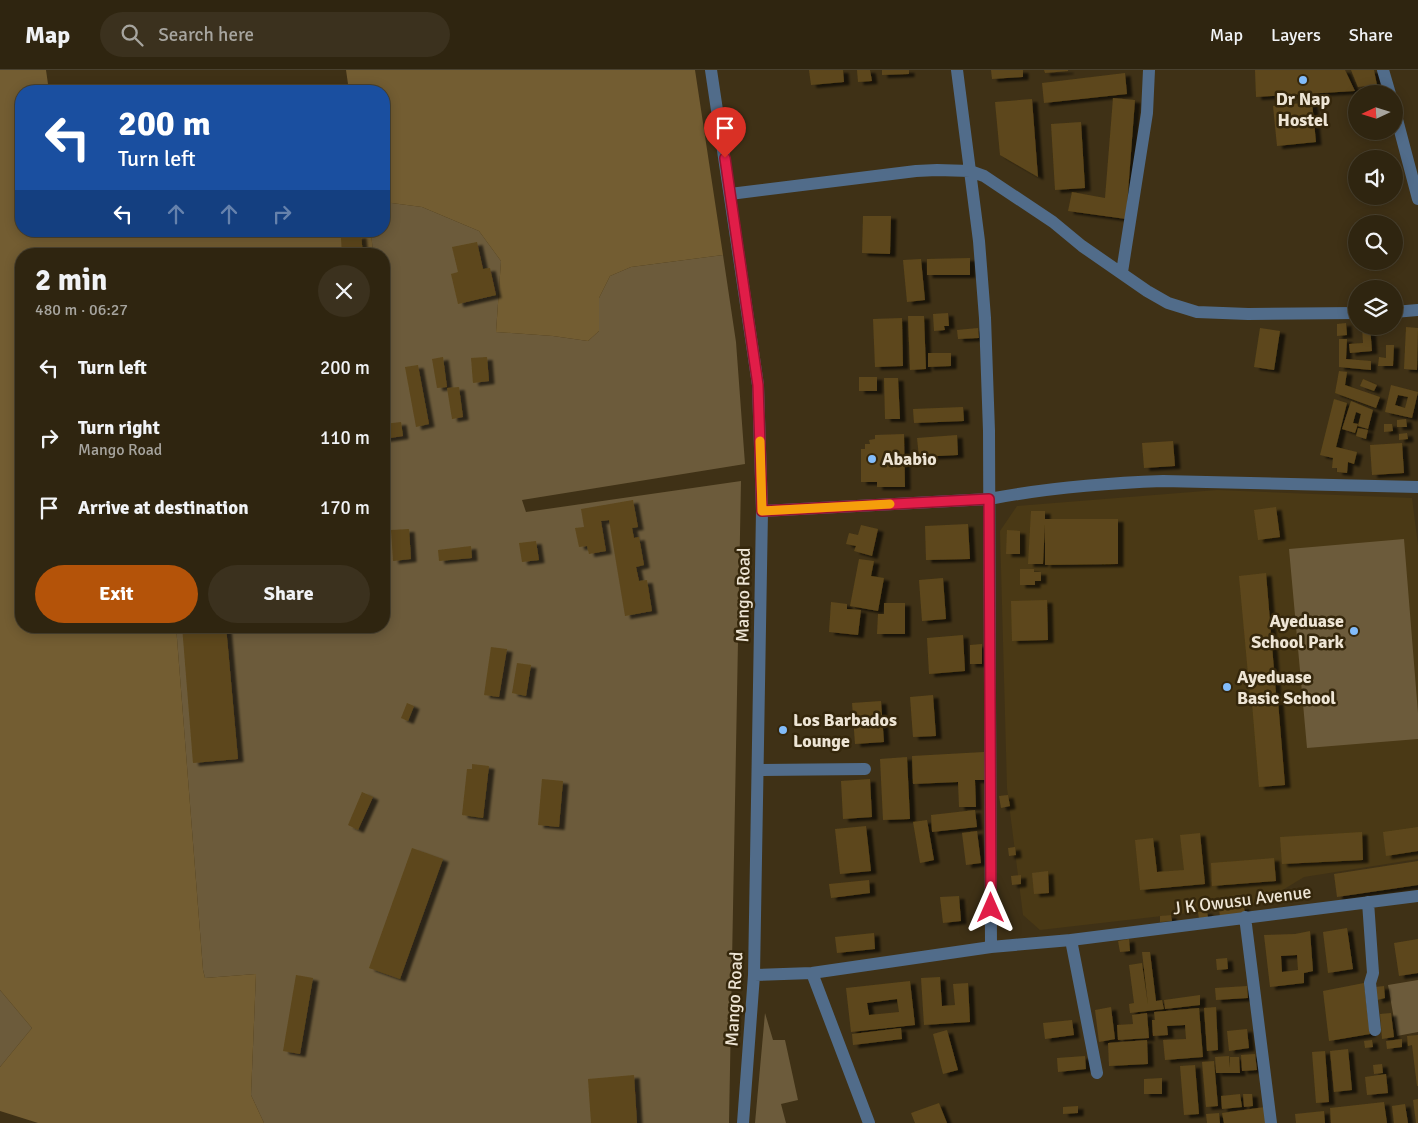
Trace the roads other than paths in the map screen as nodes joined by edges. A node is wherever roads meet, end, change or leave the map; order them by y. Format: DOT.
graph roads {
  1 [pos="711,70"];
  2 [pos="957,70"];
  3 [pos="1149,70"];
  4 [pos="1383,70"];
  5 [pos="1387,85"];
  6 [pos="1403,131"];
  7 [pos="1413,157"];
  8 [pos="970,171"];
  9 [pos="730,194"];
  10 [pos="1418,199"];
  11 [pos="1122,272"];
  12 [pos="1418,310"];
  13 [pos="1403,311"];
  14 [pos="1348,313"];
  15 [pos="1418,487"];
  16 [pos="989,499"];
  17 [pos="762,511"];
  18 [pos="865,769"];
  19 [pos="758,770"];
  20 [pos="1418,896"];
  21 [pos="1368,902"];
  22 [pos="1245,917"];
  23 [pos="1071,940"];
  24 [pos="991,948"];
  25 [pos="812,973"];
  26 [pos="754,975"];
  27 [pos="1375,1030"];
  28 [pos="1097,1073"];
  29 [pos="743,1123"];
  30 [pos="869,1123"];
  31 [pos="1271,1123"];
  1 -- 9 [label="street, Mango Road"];
  2 -- 8 [label="street"];
  3 -- 11 [label="street"];
  4 -- 5 [label="street"];
  6 -- 7 [label="street"];
  7 -- 10 [label="street"];
  8 -- 9 [label="street"];
  8 -- 11 [label="street"];
  8 -- 16 [label="street"];
  9 -- 17 [label="street, Mango Road"];
  11 -- 14 [label="street"];
  12 -- 13 [label="street"];
  15 -- 16 [label="street"];
  16 -- 17 [label="street"];
  16 -- 24 [label="street"];
  17 -- 19 [label="street, Mango Road"];
  18 -- 19 [label="street"];
  19 -- 26 [label="street, Mango Road"];
  20 -- 21 [label="street, J K Owusu Avenue"];
  21 -- 22 [label="street, J K Owusu Avenue"];
  21 -- 27 [label="street"];
  22 -- 23 [label="street, J K Owusu Avenue"];
  22 -- 31 [label="street"];
  23 -- 24 [label="street, J K Owusu Avenue"];
  23 -- 28 [label="street"];
  24 -- 25 [label="street, J K Owusu Avenue"];
  25 -- 26 [label="street, J K Owusu Avenue"];
  25 -- 30 [label="street"];
  26 -- 29 [label="street, Mango Road"];
}
